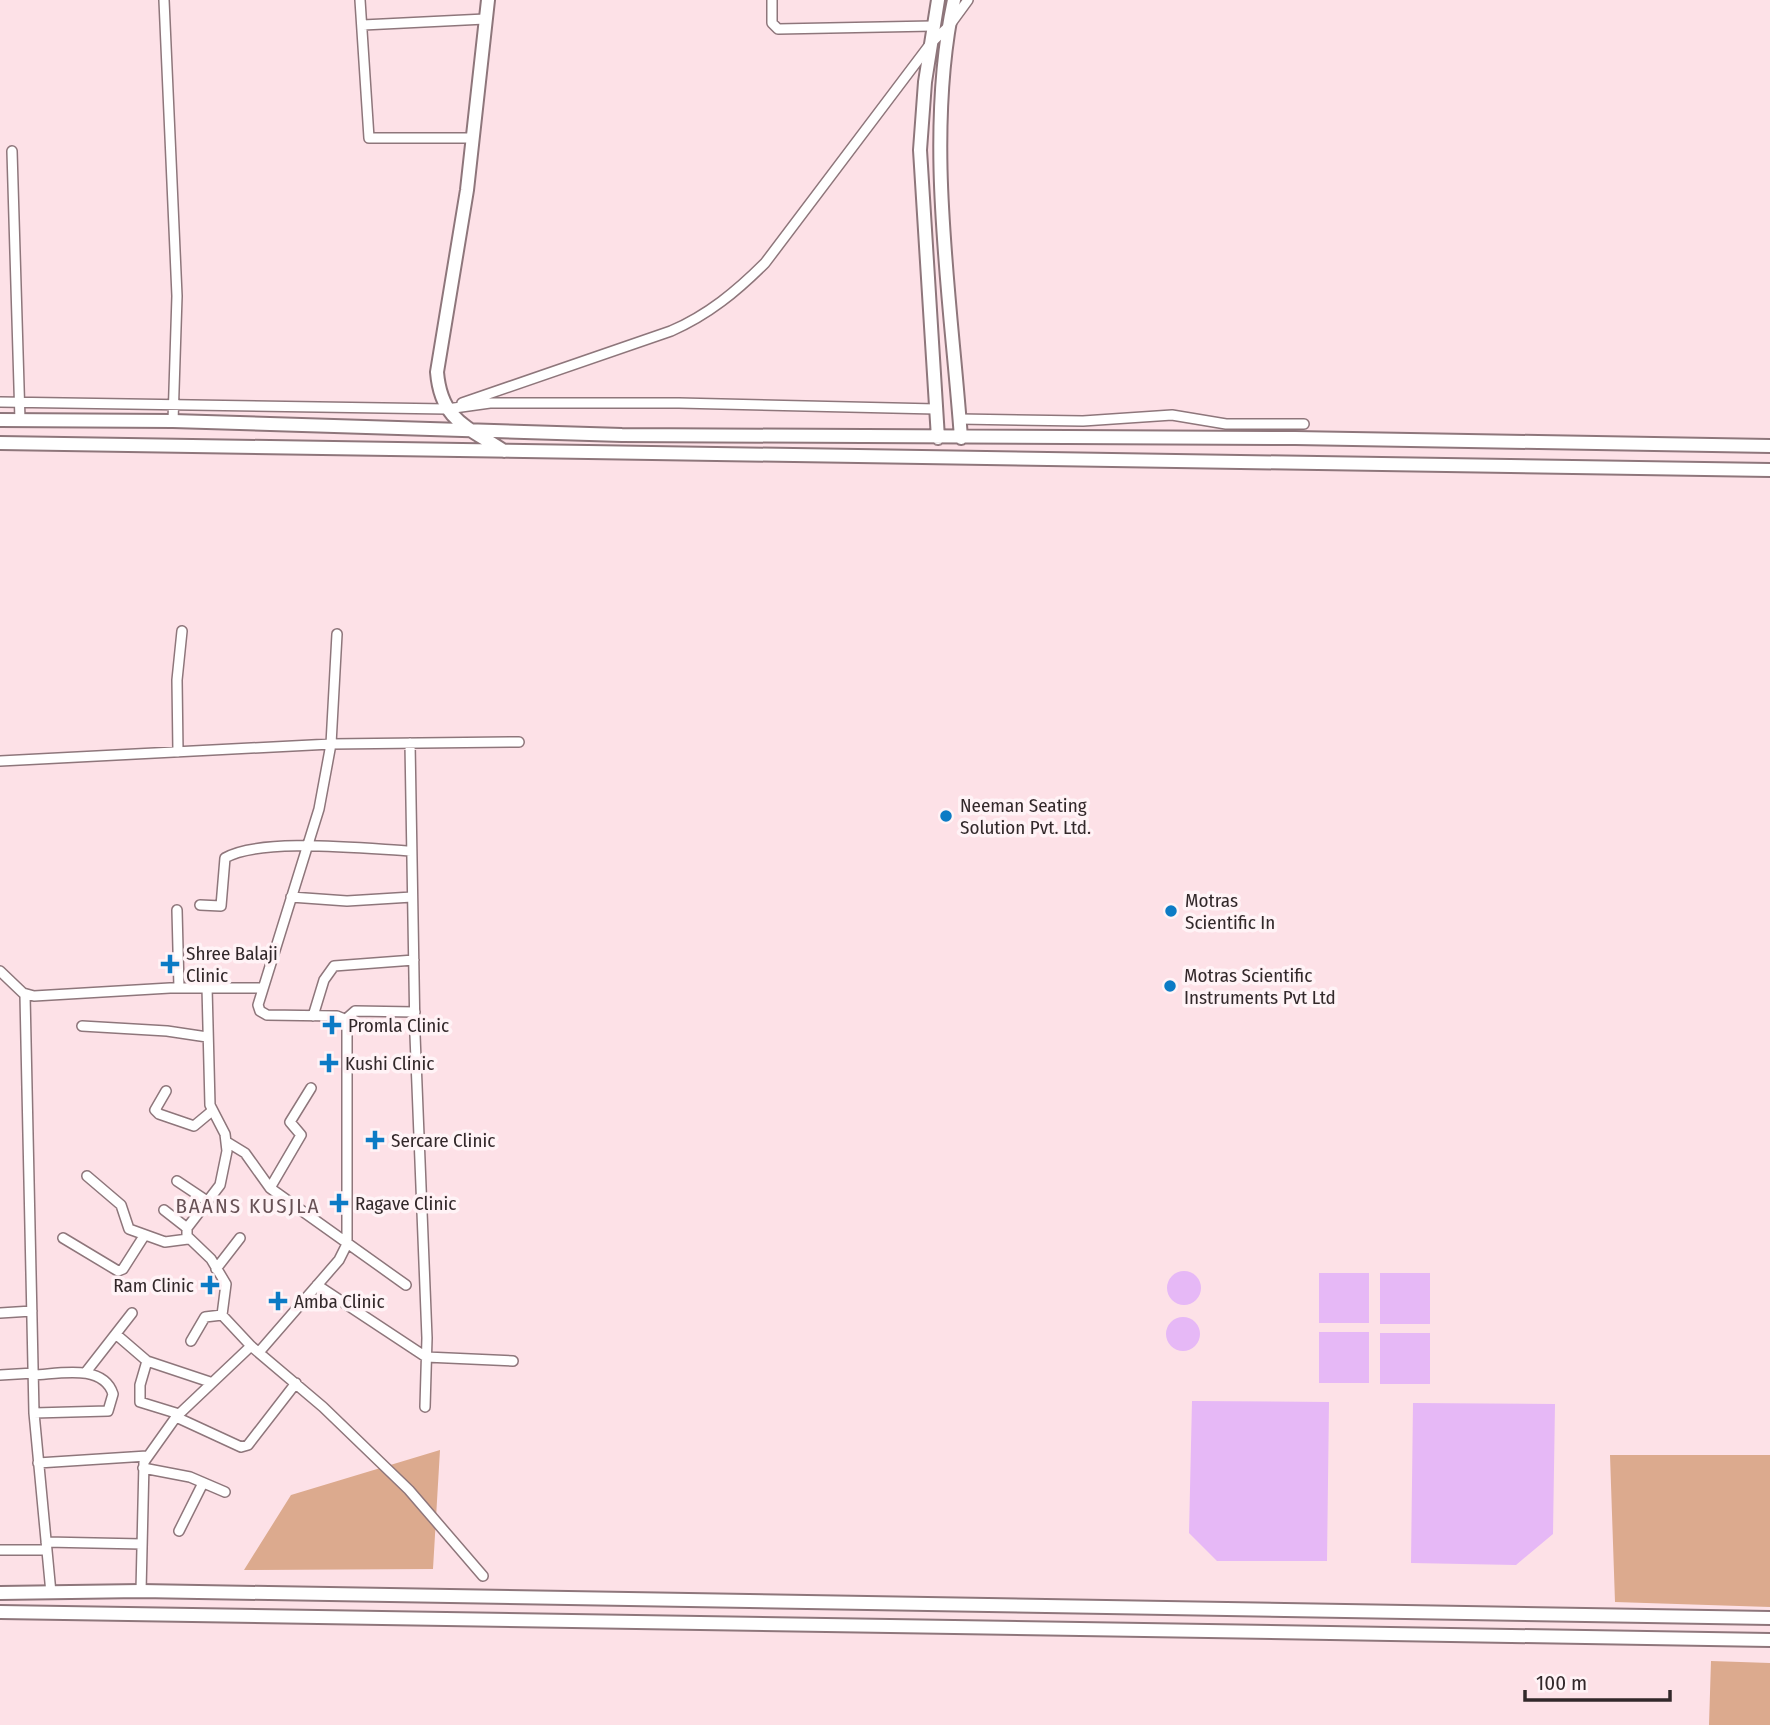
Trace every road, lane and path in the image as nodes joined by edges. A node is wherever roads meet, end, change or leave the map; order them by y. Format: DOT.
graph roads {
  1 [pos="164,0"];
  2 [pos="360,0"];
  3 [pos="488,0"];
  4 [pos="772,0"];
  5 [pos="938,0"];
  6 [pos="954,0"];
  7 [pos="968,0"];
  8 [pos="485,19"];
  9 [pos="363,25"];
  10 [pos="933,26"];
  11 [pos="948,26"];
  12 [pos="930,43"];
  13 [pos="472,138"];
  14 [pos="12,151"];
  15 [pos="0,402"];
  16 [pos="20,402"];
  17 [pos="174,404"];
  18 [pos="447,409"];
  19 [pos="936,409"];
  20 [pos="959,419"];
  21 [pos="0,420"];
  22 [pos="20,420"];
  23 [pos="173,421"];
  24 [pos="1304,424"];
  25 [pos="475,432"];
  26 [pos="543,434"];
  27 [pos="939,438"];
  28 [pos="961,438"];
  29 [pos="1295,438"];
  30 [pos="0,443"];
  31 [pos="1770,446"];
  32 [pos="543,451"];
  33 [pos="505,452"];
  34 [pos="1295,463"];
  35 [pos="1770,470"];
  36 [pos="182,631"];
  37 [pos="337,634"];
  38 [pos="519,742"];
  39 [pos="410,743"];
  40 [pos="331,744"];
  41 [pos="178,752"];
  42 [pos="0,761"];
  43 [pos="308,845"];
  44 [pos="411,851"];
  45 [pos="291,897"];
  46 [pos="412,897"];
  47 [pos="200,905"];
  48 [pos="177,911"];
  49 [pos="414,960"];
  50 [pos="0,971"];
  51 [pos="207,987"];
  52 [pos="179,988"];
  53 [pos="262,988"];
  54 [pos="25,995"];
  55 [pos="415,1012"];
  56 [pos="313,1016"];
  57 [pos="346,1018"];
  58 [pos="82,1026"];
  59 [pos="207,1037"];
  60 [pos="311,1088"];
  61 [pos="166,1091"];
  62 [pos="212,1111"];
  63 [pos="228,1142"];
  64 [pos="88,1175"];
  65 [pos="177,1181"];
  66 [pos="270,1188"];
  67 [pos="207,1202"];
  68 [pos="164,1210"];
  69 [pos="187,1228"];
  70 [pos="144,1236"];
  71 [pos="63,1238"];
  72 [pos="240,1238"];
  73 [pos="188,1239"];
  74 [pos="347,1244"];
  75 [pos="216,1269"];
  76 [pos="317,1285"];
  77 [pos="406,1285"];
  78 [pos="32,1311"];
  79 [pos="0,1312"];
  80 [pos="132,1313"];
  81 [pos="222,1315"];
  82 [pos="118,1336"];
  83 [pos="191,1341"];
  84 [pos="251,1346"];
  85 [pos="260,1351"];
  86 [pos="426,1357"];
  87 [pos="147,1361"];
  88 [pos="513,1361"];
  89 [pos="86,1372"];
  90 [pos="0,1374"];
  91 [pos="34,1374"];
  92 [pos="210,1382"];
  93 [pos="296,1383"];
  94 [pos="425,1407"];
  95 [pos="34,1413"];
  96 [pos="178,1415"];
  97 [pos="147,1456"];
  98 [pos="38,1463"];
  99 [pos="144,1468"];
  100 [pos="203,1483"];
  101 [pos="225,1492"];
  102 [pos="179,1531"];
  103 [pos="142,1544"];
  104 [pos="46,1546"];
  105 [pos="0,1550"];
  106 [pos="483,1576"];
  107 [pos="141,1591"];
  108 [pos="200,1592"];
  109 [pos="0,1593"];
  110 [pos="51,1593"];
  111 [pos="0,1612"];
  112 [pos="201,1616"];
  113 [pos="1770,1618"];
  114 [pos="1770,1640"];
  1 -- 17 [label="street"];
  2 -- 9 [label="street"];
  3 -- 8 [label="street"];
  4 -- 10 [label="street"];
  5 -- 10 [label="street"];
  6 -- 11 [label="street"];
  7 -- 11 [label="street"];
  8 -- 9 [label="street"];
  8 -- 13 [label="street"];
  9 -- 13 [label="street"];
  10 -- 12 [label="street"];
  11 -- 12 [label="street"];
  11 -- 20 [label="street"];
  12 -- 18 [label="street"];
  12 -- 19 [label="street"];
  13 -- 18 [label="street"];
  14 -- 16 [label="street"];
  15 -- 16 [label="street"];
  16 -- 17 [label="street"];
  16 -- 22 [label="street"];
  17 -- 18 [label="street"];
  17 -- 23 [label="street"];
  18 -- 19 [label="street"];
  18 -- 25 [label="street"];
  19 -- 27 [label="street"];
  20 -- 24 [label="street"];
  20 -- 28 [label="street"];
  21 -- 22 [label="street"];
  22 -- 23 [label="street"];
  23 -- 25 [label="street"];
  25 -- 26 [label="street"];
  25 -- 33 [label="street"];
  26 -- 27 [label="street"];
  26 -- 32 [label="street"];
  27 -- 28 [label="street"];
  28 -- 29 [label="street"];
  29 -- 31 [label="street"];
  29 -- 34 [label="street"];
  30 -- 33 [label="street"];
  32 -- 33 [label="street"];
  32 -- 34 [label="street"];
  34 -- 35 [label="street"];
  36 -- 41 [label="street"];
  37 -- 40 [label="street"];
  38 -- 39 [label="street"];
  39 -- 40 [label="street"];
  39 -- 44 [label="street"];
  40 -- 41 [label="street"];
  40 -- 43 [label="street"];
  41 -- 42 [label="street"];
  43 -- 44 [label="street"];
  43 -- 45 [label="street"];
  43 -- 47 [label="street"];
  44 -- 46 [label="street"];
  45 -- 46 [label="street"];
  45 -- 53 [label="street"];
  46 -- 49 [label="street"];
  48 -- 52 [label="street"];
  49 -- 55 [label="street"];
  49 -- 56 [label="street"];
  50 -- 54 [label="street"];
  51 -- 52 [label="street"];
  51 -- 53 [label="street"];
  51 -- 59 [label="street"];
  52 -- 54 [label="street"];
  53 -- 56 [label="street"];
  54 -- 78 [label="street"];
  55 -- 57 [label="street"];
  55 -- 86 [label="street"];
  56 -- 57 [label="street"];
  57 -- 74 [label="street"];
  58 -- 59 [label="street"];
  59 -- 62 [label="street"];
  60 -- 66 [label="street"];
  61 -- 62 [label="street"];
  62 -- 63 [label="street"];
  63 -- 66 [label="street"];
  63 -- 67 [label="street"];
  64 -- 70 [label="street"];
  65 -- 67 [label="street"];
  66 -- 74 [label="street"];
  67 -- 69 [label="street"];
  68 -- 69 [label="street"];
  69 -- 73 [label="street"];
  70 -- 71 [label="street"];
  70 -- 73 [label="street"];
  72 -- 75 [label="street"];
  73 -- 75 [label="street"];
  74 -- 76 [label="street"];
  74 -- 77 [label="street"];
  75 -- 81 [label="street"];
  76 -- 85 [label="street"];
  76 -- 86 [label="street"];
  78 -- 79 [label="street"];
  78 -- 91 [label="street"];
  80 -- 82 [label="street"];
  81 -- 83 [label="street"];
  81 -- 84 [label="street"];
  82 -- 87 [label="street"];
  82 -- 89 [label="street"];
  84 -- 85 [label="street"];
  84 -- 92 [label="street"];
  85 -- 93 [label="street"];
  86 -- 88 [label="street"];
  86 -- 94 [label="street"];
  87 -- 92 [label="street"];
  87 -- 96 [label="street"];
  89 -- 91 [label="street"];
  89 -- 95 [label="street"];
  90 -- 91 [label="street"];
  91 -- 95 [label="street"];
  92 -- 96 [label="street"];
  93 -- 96 [label="street"];
  93 -- 106 [label="street"];
  95 -- 98 [label="street"];
  96 -- 97 [label="street"];
  97 -- 98 [label="street"];
  97 -- 99 [label="street"];
  98 -- 104 [label="street"];
  99 -- 100 [label="street"];
  99 -- 103 [label="street"];
  100 -- 101 [label="street"];
  100 -- 102 [label="street"];
  103 -- 104 [label="street"];
  103 -- 107 [label="street"];
  104 -- 105 [label="street"];
  104 -- 110 [label="street"];
  107 -- 108 [label="street"];
  107 -- 110 [label="street"];
  108 -- 112 [label="street"];
  108 -- 113 [label="street"];
  109 -- 110 [label="street"];
  111 -- 112 [label="street"];
  112 -- 114 [label="street"];
}
